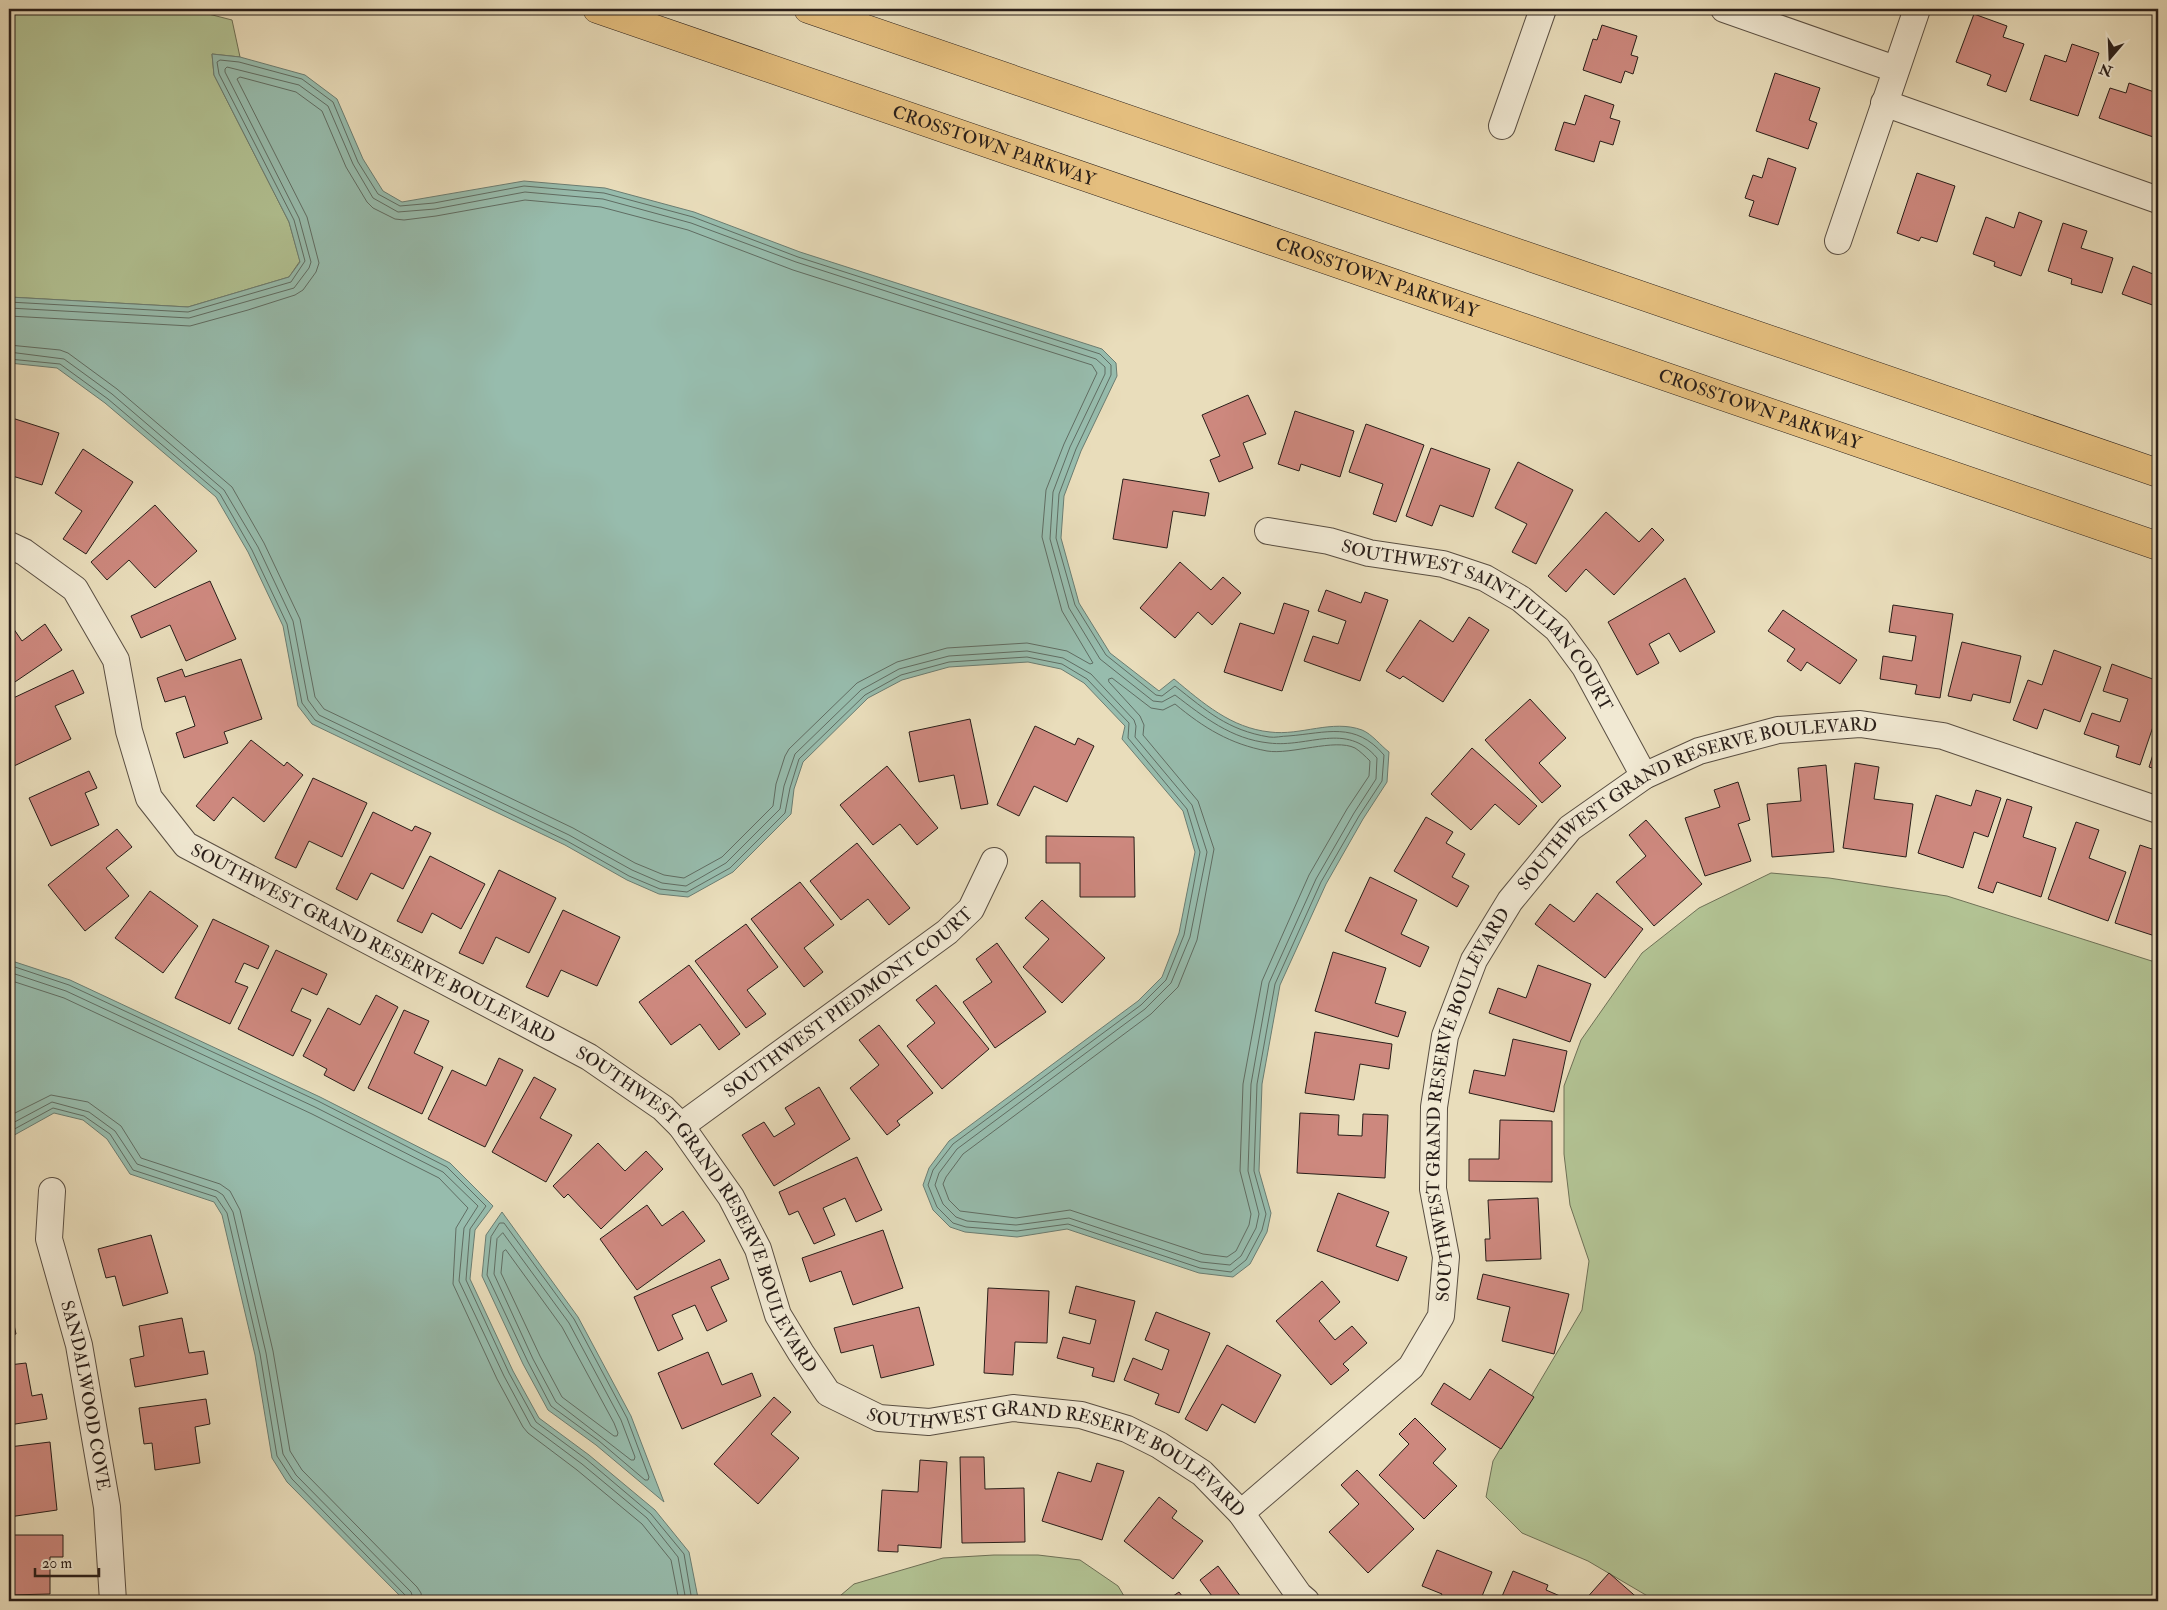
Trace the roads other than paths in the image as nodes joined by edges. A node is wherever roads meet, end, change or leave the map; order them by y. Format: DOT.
graph roads {
  1 [pos="597,9"];
  2 [pos="808,9"];
  3 [pos="1543,9"];
  4 [pos="1724,9"];
  5 [pos="1917,9"];
  6 [pos="1895,69"];
  7 [pos="1884,103"];
  8 [pos="1502,126"];
  9 [pos="2158,200"];
  10 [pos="1838,241"];
  11 [pos="2158,473"];
  12 [pos="1268,531"];
  13 [pos="9,545"];
  14 [pos="2158,546"];
  15 [pos="1644,776"];
  16 [pos="2158,810"];
  17 [pos="994,861"];
  18 [pos="681,1126"];
  19 [pos="52,1191"];
  20 [pos="1241,1513"];
  21 [pos="113,1601"];
  22 [pos="1306,1601"];
  1 -- 14 [label="main road, CROSSTOWN PARKWAY"];
  2 -- 11 [label="main road"];
  3 -- 8 [label="street"];
  4 -- 6 [label="street"];
  5 -- 6 [label="street"];
  6 -- 7 [label="street"];
  7 -- 9 [label="street"];
  7 -- 10 [label="street"];
  12 -- 15 [label="street, SOUTHWEST SAINT JULIAN COURT"];
  13 -- 18 [label="street, SOUTHWEST GRAND RESERVE BOULEVARD"];
  15 -- 16 [label="street, SOUTHWEST GRAND RESERVE BOULEVARD"];
  15 -- 20 [label="street, SOUTHWEST GRAND RESERVE BOULEVARD"];
  17 -- 18 [label="street, SOUTHWEST PIEDMONT COURT"];
  18 -- 20 [label="street, SOUTHWEST GRAND RESERVE BOULEVARD"];
  19 -- 21 [label="street, SANDALWOOD COVE"];
  20 -- 22 [label="street"];
}
